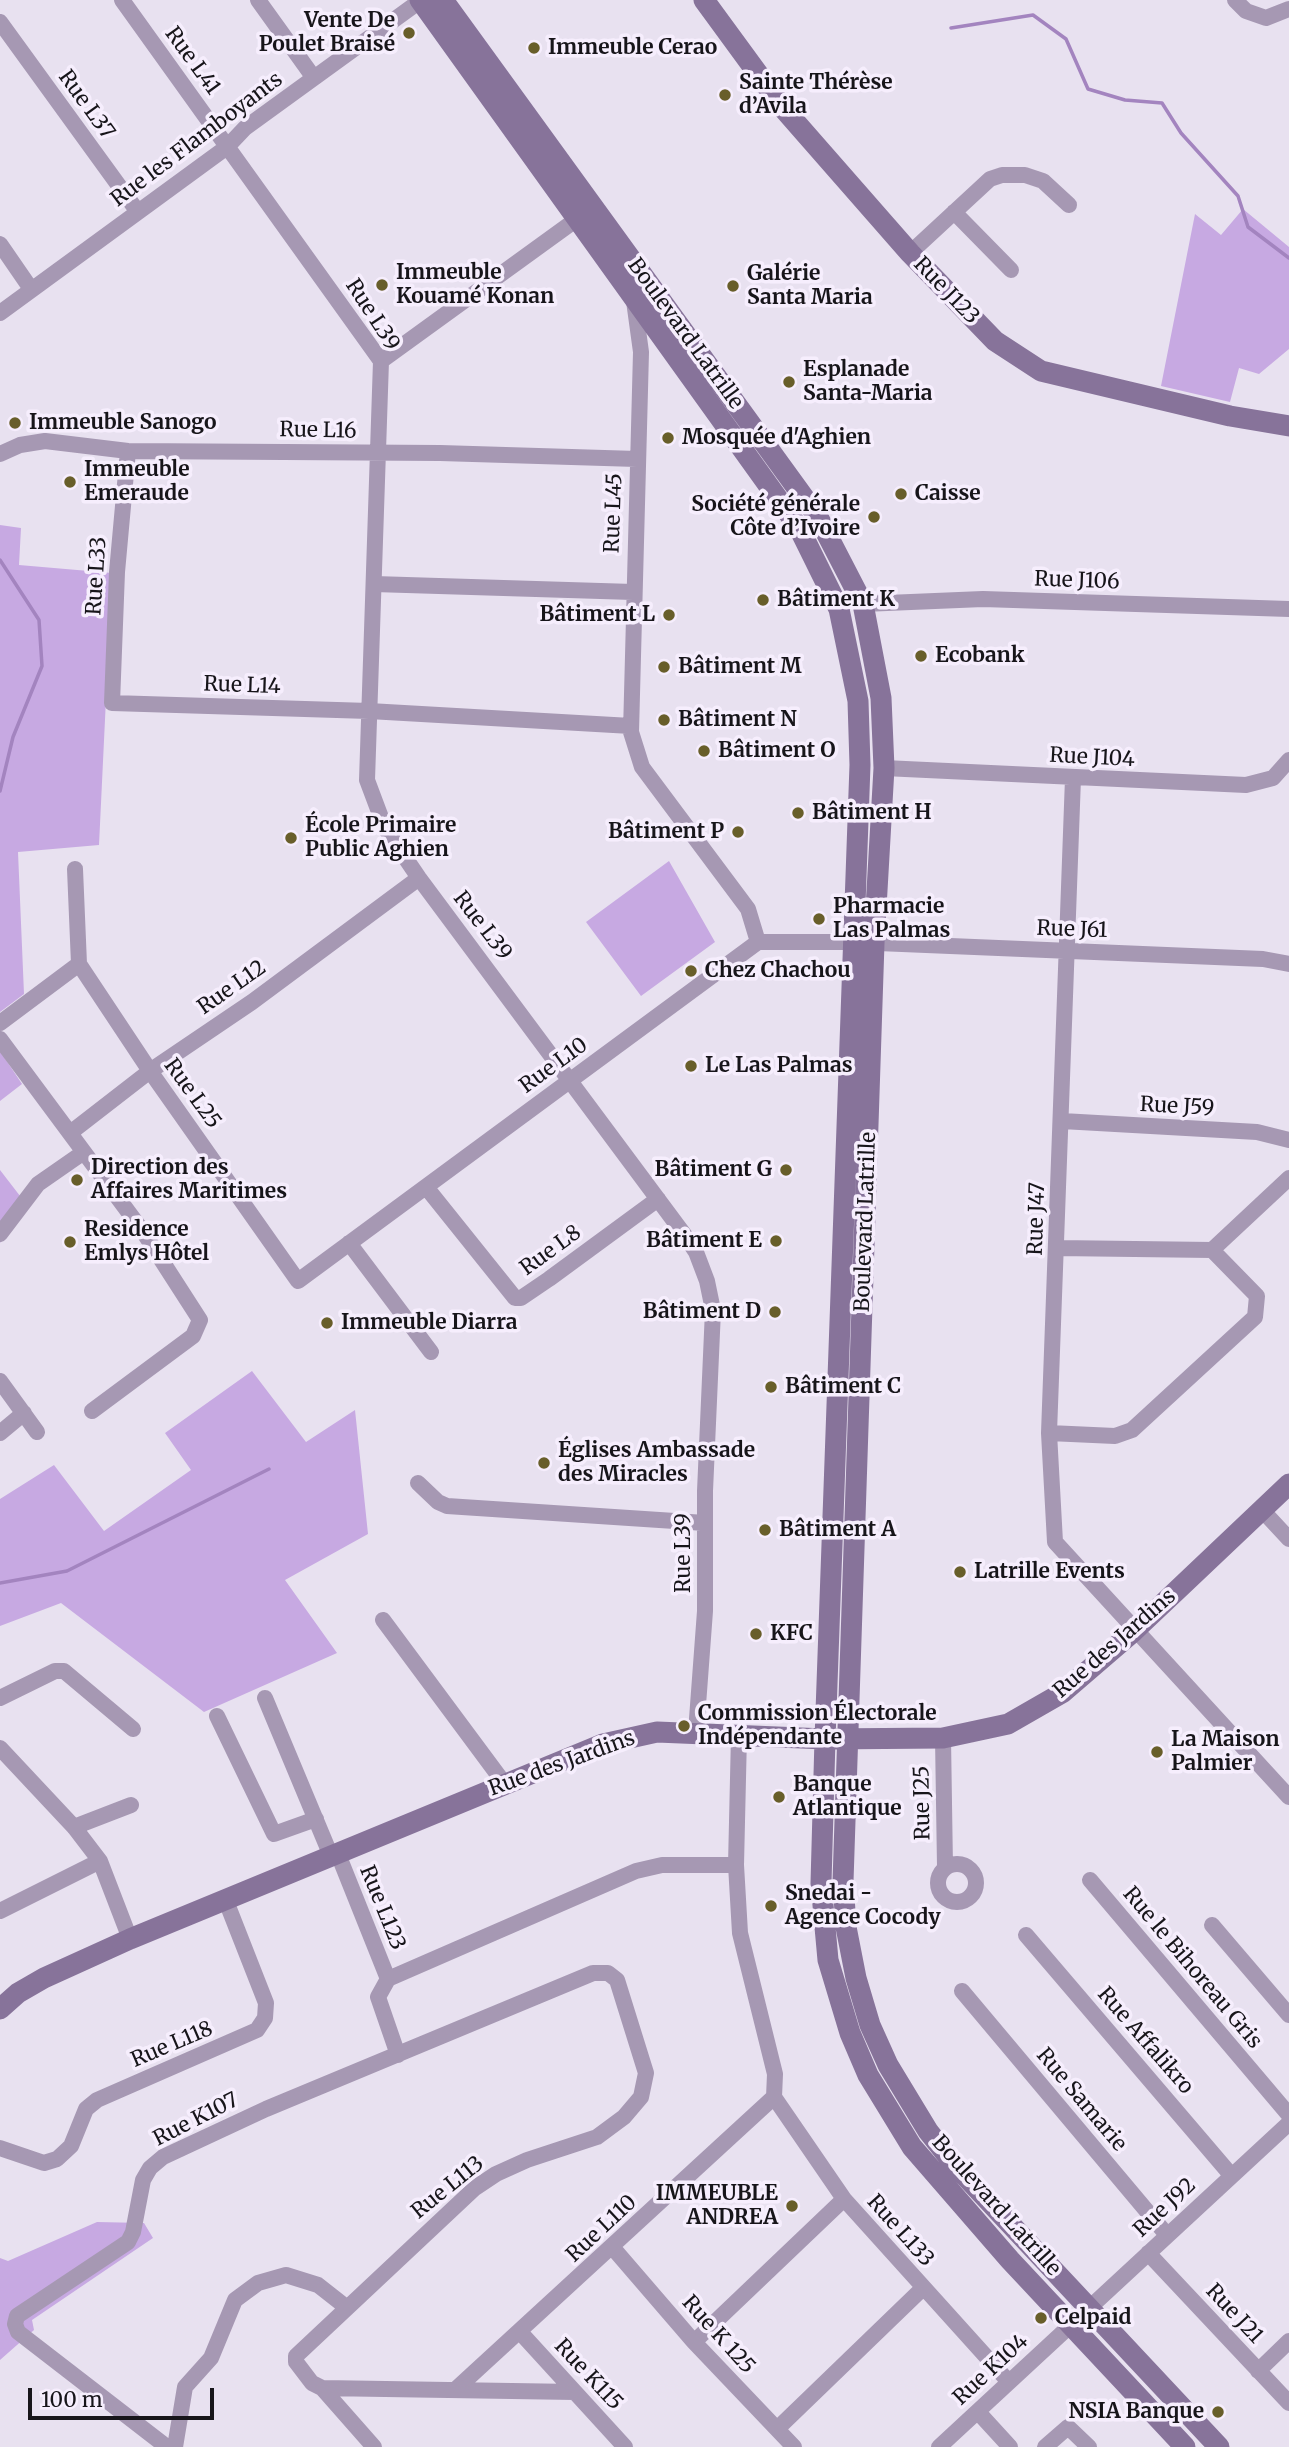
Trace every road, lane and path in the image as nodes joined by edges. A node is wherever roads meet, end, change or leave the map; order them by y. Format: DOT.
graph roads {
  1 [pos="122,0"];
  2 [pos="258,0"];
  3 [pos="420,0"];
  4 [pos="443,0"];
  5 [pos="704,0"];
  6 [pos="1236,0"];
  7 [pos="1289,9"];
  8 [pos="0,22"];
  9 [pos="314,78"];
  10 [pos="227,147"];
  11 [pos="1069,205"];
  12 [pos="138,212"];
  13 [pos="954,212"];
  14 [pos="577,219"];
  15 [pos="0,244"];
  16 [pos="910,253"];
  17 [pos="1011,270"];
  18 [pos="31,289"];
  19 [pos="633,295"];
  20 [pos="0,313"];
  21 [pos="381,361"];
  22 [pos="1289,426"];
  23 [pos="128,451"];
  24 [pos="380,453"];
  25 [pos="0,454"];
  26 [pos="637,459"];
  27 [pos="374,584"];
  28 [pos="633,592"];
  29 [pos="863,604"];
  30 [pos="1289,609"];
  31 [pos="112,703"];
  32 [pos="369,711"];
  33 [pos="631,729"];
  34 [pos="1289,760"];
  35 [pos="884,768"];
  36 [pos="1073,778"];
  37 [pos="75,869"];
  38 [pos="419,878"];
  39 [pos="758,942"];
  40 [pos="864,943"];
  41 [pos="1066,951"];
  42 [pos="79,964"];
  43 [pos="1289,964"];
  44 [pos="0,1023"];
  45 [pos="0,1039"];
  46 [pos="150,1071"];
  47 [pos="571,1079"];
  48 [pos="1062,1121"];
  49 [pos="70,1133"];
  50 [pos="1289,1140"];
  51 [pos="84,1152"];
  52 [pos="1289,1178"];
  53 [pos="426,1187"];
  54 [pos="658,1199"];
  55 [pos="0,1234"];
  56 [pos="349,1243"];
  57 [pos="1057,1248"];
  58 [pos="1212,1250"];
  59 [pos="298,1281"];
  60 [pos="431,1352"];
  61 [pos="0,1381"];
  62 [pos="92,1411"];
  63 [pos="24,1413"];
  64 [pos="37,1432"];
  65 [pos="0,1433"];
  66 [pos="1049,1433"];
  67 [pos="418,1483"];
  68 [pos="1289,1484"];
  69 [pos="1262,1510"];
  70 [pos="705,1523"];
  71 [pos="1289,1539"];
  72 [pos="383,1620"];
  73 [pos="1134,1631"];
  74 [pos="0,1698"];
  75 [pos="265,1698"];
  76 [pos="217,1716"];
  77 [pos="134,1729"];
  78 [pos="696,1732"];
  79 [pos="739,1735"];
  80 [pos="850,1738"];
  81 [pos="943,1738"];
  82 [pos="825,1739"];
  83 [pos="0,1748"];
  84 [pos="503,1783"];
  85 [pos="1289,1797"];
  86 [pos="131,1805"];
  87 [pos="316,1819"];
  88 [pos="74,1827"];
  89 [pos="335,1855"];
  90 [pos="100,1861"];
  91 [pos="736,1865"];
  92 [pos="945,1867"];
  93 [pos="1090,1880"];
  94 [pos="226,1901"];
  95 [pos="0,1911"];
  96 [pos="1212,1925"];
  97 [pos="1026,1934"];
  98 [pos="130,1939"];
  99 [pos="608,1973"];
  100 [pos="388,1979"];
  101 [pos="962,1991"];
  102 [pos="0,2009"];
  103 [pos="1289,2015"];
  104 [pos="398,2055"];
  105 [pos="774,2097"];
  106 [pos="1289,2115"];
  107 [pos="1289,2123"];
  108 [pos="0,2148"];
  109 [pos="1231,2175"];
  110 [pos="844,2199"];
  111 [pos="1167,2235"];
  112 [pos="613,2248"];
  113 [pos="1149,2253"];
  114 [pos="923,2288"];
  115 [pos="346,2307"];
  116 [pos="1089,2308"];
  117 [pos="1071,2324"];
  118 [pos="520,2332"];
  119 [pos="694,2342"];
  120 [pos="1289,2342"];
  121 [pos="1258,2371"];
  122 [pos="1009,2382"];
  123 [pos="321,2388"];
  124 [pos="455,2390"];
  125 [pos="575,2392"];
  126 [pos="1289,2403"];
  127 [pos="978,2412"];
  128 [pos="777,2430"];
  129 [pos="167,2447"];
  130 [pos="175,2447"];
  131 [pos="374,2447"];
  132 [pos="625,2447"];
  133 [pos="794,2447"];
  134 [pos="939,2447"];
  135 [pos="1010,2447"];
  136 [pos="1045,2447"];
  137 [pos="1089,2447"];
  138 [pos="1185,2447"];
  139 [pos="1219,2447"];
  1 -- 10 [label="street, Rue L41"];
  2 -- 9 [label="street"];
  3 -- 9 [label="street, Rue les Flamboyants"];
  3 -- 14 [label="main road, Boulevard Latrille"];
  4 -- 29 [label="main road, Boulevard Latrille"];
  5 -- 16 [label="main road, Rue J123"];
  6 -- 7 [label="street"];
  8 -- 12 [label="street, Rue L37"];
  9 -- 10 [label="street, Rue les Flamboyants"];
  10 -- 12 [label="street, Rue les Flamboyants"];
  10 -- 21 [label="street, Rue L39"];
  11 -- 13 [label="street"];
  12 -- 18 [label="street, Rue les Flamboyants"];
  13 -- 16 [label="street"];
  13 -- 17 [label="street"];
  14 -- 19 [label="main road, Boulevard Latrille"];
  14 -- 21 [label="street"];
  15 -- 18 [label="street"];
  16 -- 22 [label="main road, Rue J123"];
  18 -- 20 [label="street, Rue les Flamboyants"];
  19 -- 26 [label="street, Rue L45"];
  19 -- 40 [label="main road, Boulevard Latrille"];
  21 -- 24 [label="street, Rue L39"];
  23 -- 24 [label="street, Rue L16"];
  23 -- 25 [label="street, Rue L16"];
  23 -- 31 [label="street, Rue L33"];
  24 -- 26 [label="street, Rue L16"];
  24 -- 27 [label="street, Rue L39"];
  26 -- 28 [label="street, Rue L45"];
  27 -- 28 [label="street"];
  27 -- 32 [label="street, Rue L39"];
  28 -- 33 [label="street, Rue L45"];
  29 -- 30 [label="street, Rue J106"];
  29 -- 35 [label="main road, Boulevard Latrille"];
  31 -- 32 [label="street, Rue L14"];
  32 -- 33 [label="street, Rue L14"];
  32 -- 38 [label="street, Rue L39"];
  33 -- 39 [label="street, Rue L45"];
  34 -- 36 [label="street, Rue J104"];
  35 -- 36 [label="street, Rue J104"];
  35 -- 40 [label="main road, Boulevard Latrille"];
  36 -- 41 [label="street, Rue J47"];
  37 -- 42 [label="street"];
  38 -- 46 [label="street, Rue L12"];
  38 -- 47 [label="street, Rue L39"];
  39 -- 40 [label="street"];
  39 -- 47 [label="street, Rue L10"];
  40 -- 41 [label="street, Rue J61"];
  40 -- 80 [label="main road, Boulevard Latrille"];
  40 -- 82 [label="main road, Boulevard Latrille"];
  41 -- 43 [label="street, Rue J61"];
  41 -- 48 [label="street, Rue J47"];
  42 -- 44 [label="street"];
  42 -- 46 [label="street, Rue L25"];
  45 -- 49 [label="street"];
  46 -- 49 [label="street, Rue L12"];
  46 -- 59 [label="street, Rue L25"];
  47 -- 53 [label="street, Rue L10"];
  47 -- 54 [label="street, Rue L39"];
  48 -- 50 [label="street, Rue J59"];
  48 -- 57 [label="street, Rue J47"];
  49 -- 51 [label="street"];
  51 -- 55 [label="street"];
  51 -- 62 [label="street"];
  52 -- 58 [label="street"];
  53 -- 54 [label="street, Rue L8"];
  53 -- 56 [label="street, Rue L10"];
  54 -- 70 [label="street, Rue L39"];
  56 -- 59 [label="street, Rue L10"];
  56 -- 60 [label="street"];
  57 -- 58 [label="street"];
  57 -- 66 [label="street, Rue J47"];
  58 -- 66 [label="street"];
  61 -- 63 [label="street"];
  63 -- 64 [label="street"];
  63 -- 65 [label="street"];
  66 -- 73 [label="street, Rue J47"];
  67 -- 70 [label="street"];
  68 -- 69 [label="main road, Rue des Jardins"];
  69 -- 71 [label="street"];
  69 -- 73 [label="main road, Rue des Jardins"];
  70 -- 78 [label="street, Rue L39"];
  72 -- 84 [label="street"];
  73 -- 81 [label="main road, Rue des Jardins"];
  73 -- 85 [label="street, Rue J47"];
  74 -- 77 [label="street"];
  75 -- 87 [label="street, Rue L123"];
  76 -- 87 [label="street"];
  78 -- 79 [label="main road, Rue des Jardins"];
  78 -- 84 [label="main road, Rue des Jardins"];
  79 -- 82 [label="main road, Rue des Jardins"];
  79 -- 91 [label="street"];
  80 -- 81 [label="main road, Rue des Jardins"];
  80 -- 82 [label="main road, Rue des Jardins"];
  80 -- 116 [label="main road, Boulevard Latrille"];
  81 -- 92 [label="street, Rue J25"];
  82 -- 117 [label="main road, Boulevard Latrille"];
  83 -- 88 [label="street"];
  84 -- 89 [label="main road, Rue des Jardins"];
  86 -- 88 [label="street"];
  87 -- 89 [label="street, Rue L123"];
  88 -- 90 [label="street"];
  89 -- 94 [label="main road, Rue des Jardins"];
  89 -- 100 [label="street, Rue L123"];
  90 -- 95 [label="street"];
  90 -- 98 [label="street"];
  91 -- 100 [label="street"];
  91 -- 105 [label="street"];
  93 -- 106 [label="street, Rue le Bihoreau Gris"];
  94 -- 98 [label="main road, Rue des Jardins"];
  94 -- 108 [label="street, Rue L118"];
  96 -- 103 [label="street"];
  97 -- 109 [label="street, Rue Affalikro"];
  98 -- 102 [label="main road, Rue des Jardins"];
  99 -- 104 [label="street, Rue K107"];
  99 -- 115 [label="street, Rue L113"];
  100 -- 104 [label="street, Rue L123"];
  101 -- 111 [label="street, Rue Samarie"];
  104 -- 129 [label="street, Rue K107"];
  105 -- 110 [label="street, Rue L133"];
  105 -- 112 [label="street, Rue L110"];
  107 -- 109 [label="street, Rue J92"];
  109 -- 111 [label="street, Rue J92"];
  110 -- 114 [label="street, Rue L133"];
  110 -- 119 [label="street"];
  111 -- 113 [label="street, Rue J92"];
  112 -- 118 [label="street, Rue L110"];
  112 -- 119 [label="street, Rue K 125"];
  113 -- 116 [label="street, Rue J92"];
  113 -- 121 [label="street, Rue J21"];
  114 -- 122 [label="street, Rue L133"];
  114 -- 128 [label="street"];
  115 -- 123 [label="street, Rue L113"];
  115 -- 130 [label="street"];
  116 -- 117 [label="street, Rue J92"];
  116 -- 139 [label="main road, Boulevard Latrille"];
  117 -- 122 [label="street, Rue K104"];
  117 -- 138 [label="main road, Boulevard Latrille"];
  118 -- 124 [label="street, Rue L110"];
  118 -- 125 [label="street, Rue K115"];
  119 -- 128 [label="street, Rue K 125"];
  120 -- 121 [label="street"];
  121 -- 126 [label="street, Rue J21"];
  122 -- 127 [label="street, Rue K104"];
  123 -- 124 [label="street"];
  123 -- 131 [label="street, Rue L113"];
  124 -- 125 [label="street"];
  125 -- 132 [label="street, Rue K115"];
  127 -- 134 [label="street, Rue K104"];
  127 -- 135 [label="street"];
  128 -- 133 [label="street, Rue K 125"];
  136 -- 137 [label="street"];
}
